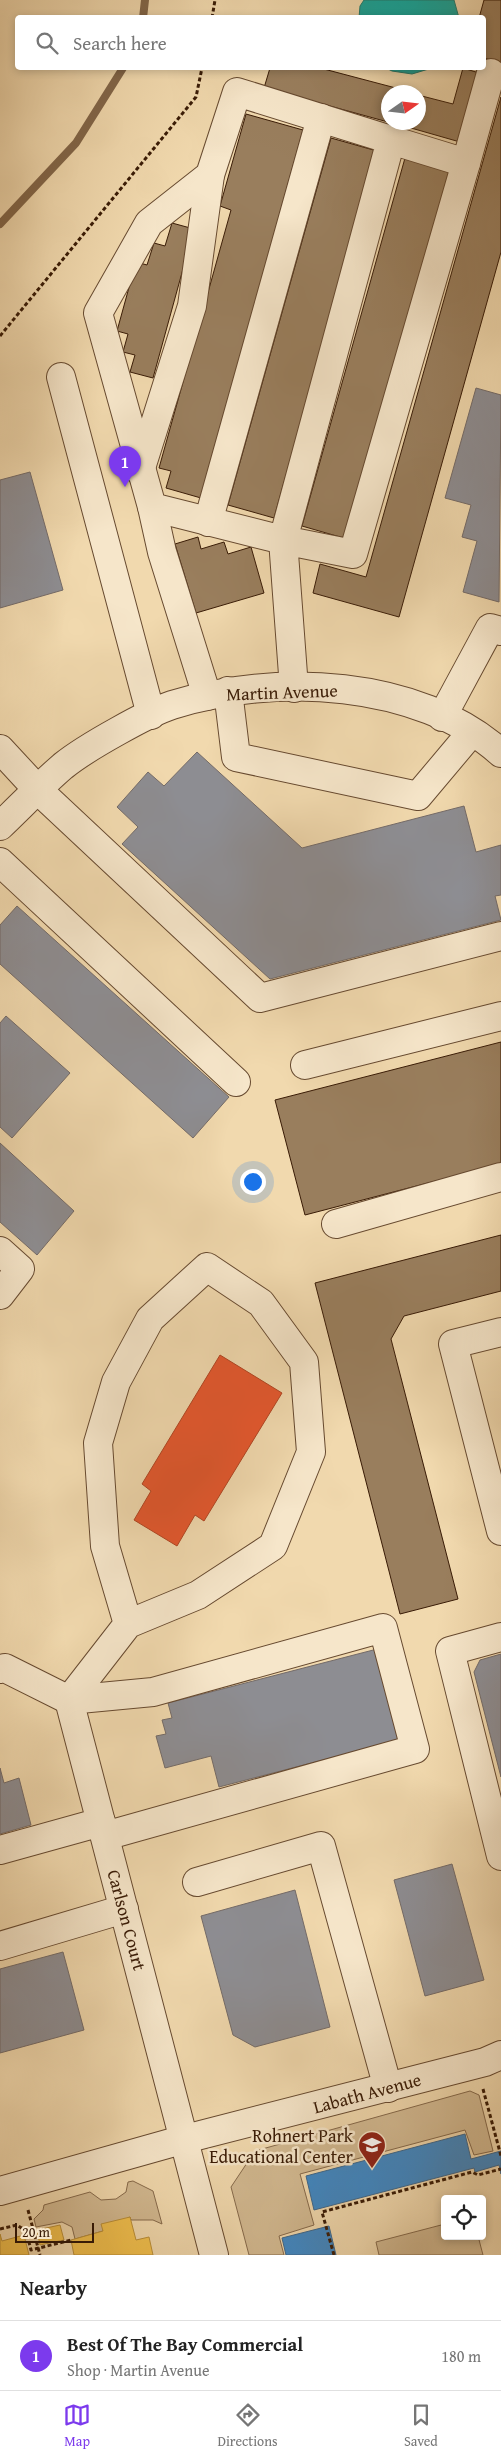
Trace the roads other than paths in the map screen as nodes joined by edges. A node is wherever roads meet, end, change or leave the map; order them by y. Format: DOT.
graph roads {
  1 [pos="491,73"];
  2 [pos="320,118"];
  3 [pos="391,140"];
  4 [pos="466,163"];
  5 [pos="210,175"];
  6 [pos="60,377"];
  7 [pos="140,470"];
  8 [pos="152,507"];
  9 [pos="208,522"];
  10 [pos="283,540"];
  11 [pos="501,631"];
  12 [pos="294,688"];
  13 [pos="218,694"];
  14 [pos="151,715"];
  15 [pos="442,717"];
  16 [pos="472,732"];
  17 [pos="0,749"];
  18 [pos="501,753"];
  19 [pos="38,790"];
  20 [pos="0,826"];
  21 [pos="0,862"];
  22 [pos="501,936"];
  23 [pos="501,1016"];
  24 [pos="306,1065"];
  25 [pos="236,1082"];
  26 [pos="501,1177"];
  27 [pos="336,1224"];
  28 [pos="0,1251"];
  29 [pos="0,1295"];
  30 [pos="501,1332"];
  31 [pos="501,1532"];
  32 [pos="128,1624"];
  33 [pos="501,1638"];
  34 [pos="0,1669"];
  35 [pos="70,1700"];
  36 [pos="103,1829"];
  37 [pos="0,1850"];
  38 [pos="501,1856"];
  39 [pos="197,1882"];
  40 [pos="124,1909"];
  41 [pos="0,1946"];
  42 [pos="501,2055"];
  43 [pos="388,2088"];
  44 [pos="185,2139"];
  45 [pos="0,2191"];
  46 [pos="214,2255"];
  1 -- 4 [label="street"];
  2 -- 3 [label="street"];
  2 -- 5 [label="street"];
  2 -- 9 [label="street"];
  3 -- 4 [label="street"];
  3 -- 10 [label="street"];
  4 -- 10 [label="street"];
  5 -- 7 [label="street"];
  5 -- 7 [label="street"];
  6 -- 14 [label="street"];
  7 -- 8 [label="street"];
  8 -- 9 [label="street"];
  8 -- 13 [label="street"];
  9 -- 10 [label="street"];
  10 -- 12 [label="street"];
  11 -- 15 [label="street"];
  12 -- 13 [label="street, Martin Avenue"];
  12 -- 15 [label="street, Martin Avenue"];
  13 -- 14 [label="street, Martin Avenue"];
  13 -- 16 [label="street"];
  14 -- 19 [label="street, Martin Avenue"];
  15 -- 16 [label="street, Martin Avenue"];
  16 -- 18 [label="street, Martin Avenue"];
  17 -- 19 [label="street"];
  19 -- 20 [label="street, Martin Avenue"];
  19 -- 22 [label="street"];
  21 -- 25 [label="street"];
  23 -- 24 [label="street"];
  26 -- 27 [label="street"];
  28 -- 29 [label="street"];
  30 -- 31 [label="street"];
  32 -- 32 [label="street"];
  32 -- 35 [label="street"];
  33 -- 38 [label="street"];
  34 -- 35 [label="street"];
  35 -- 36 [label="street, Carlson Court"];
  35 -- 36 [label="street"];
  36 -- 37 [label="street"];
  36 -- 40 [label="street, Carlson Court"];
  39 -- 43 [label="street"];
  40 -- 41 [label="street"];
  40 -- 44 [label="street, Carlson Court"];
  42 -- 43 [label="street, Labath Avenue"];
  43 -- 44 [label="street, Labath Avenue"];
  44 -- 45 [label="street, Labath Avenue"];
  44 -- 46 [label="street, Carlson Court"];
}
